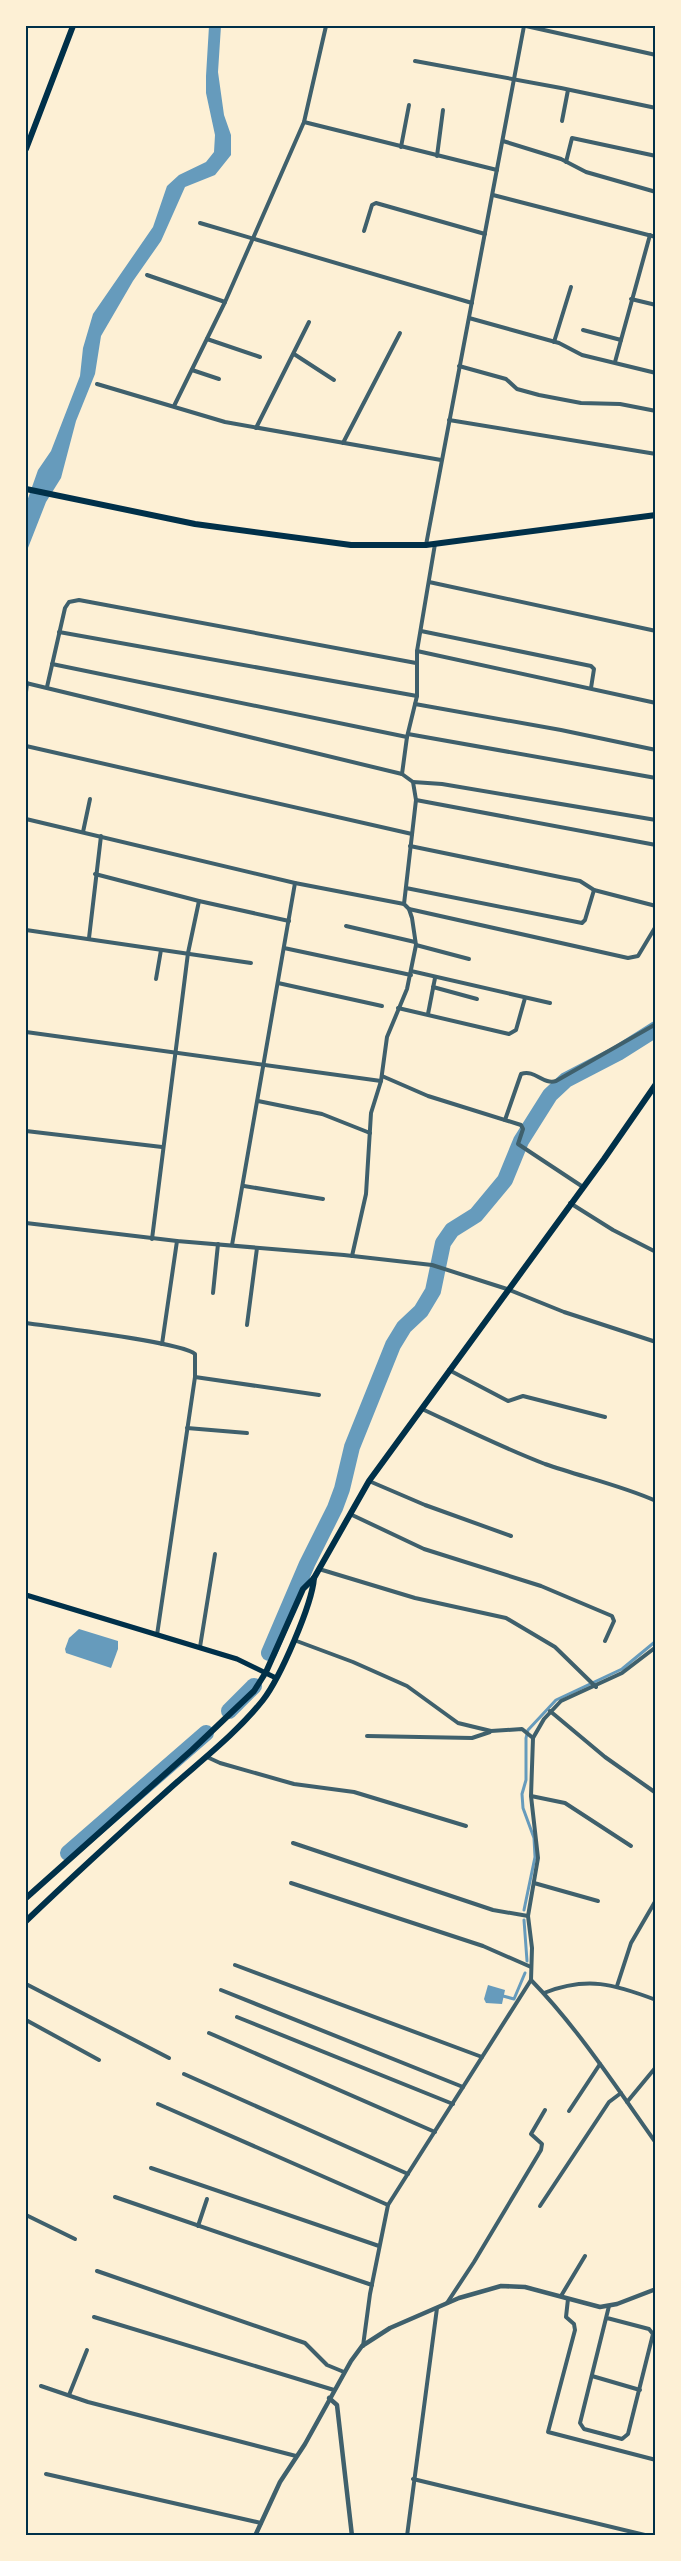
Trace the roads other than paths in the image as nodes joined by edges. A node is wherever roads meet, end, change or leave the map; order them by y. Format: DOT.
graph roads {
  1 [pos="73,26"];
  2 [pos="320,26"];
  3 [pos="326,26"];
  4 [pos="525,26"];
  5 [pos="656,55"];
  6 [pos="414,62"];
  7 [pos="514,80"];
  8 [pos="568,90"];
  9 [pos="409,105"];
  10 [pos="656,108"];
  11 [pos="443,110"];
  12 [pos="562,121"];
  13 [pos="304,122"];
  14 [pos="503,141"];
  15 [pos="401,147"];
  16 [pos="26,149"];
  17 [pos="437,156"];
  18 [pos="656,156"];
  19 [pos="566,162"];
  20 [pos="497,170"];
  21 [pos="656,192"];
  22 [pos="493,195"];
  23 [pos="200,223"];
  24 [pos="364,231"];
  25 [pos="485,234"];
  26 [pos="650,235"];
  27 [pos="656,237"];
  28 [pos="254,238"];
  29 [pos="147,275"];
  30 [pos="572,287"];
  31 [pos="632,299"];
  32 [pos="225,302"];
  33 [pos="472,303"];
  34 [pos="656,305"];
  35 [pos="469,318"];
  36 [pos="309,322"];
  37 [pos="584,330"];
  38 [pos="400,333"];
  39 [pos="207,339"];
  40 [pos="621,340"];
  41 [pos="554,342"];
  42 [pos="294,354"];
  43 [pos="260,357"];
  44 [pos="615,362"];
  45 [pos="459,366"];
  46 [pos="192,370"];
  47 [pos="656,373"];
  48 [pos="219,379"];
  49 [pos="334,380"];
  50 [pos="97,384"];
  51 [pos="174,406"];
  52 [pos="656,411"];
  53 [pos="450,420"];
  54 [pos="256,428"];
  55 [pos="343,443"];
  56 [pos="656,454"];
  57 [pos="441,460"];
  58 [pos="26,489"];
  59 [pos="656,515"];
  60 [pos="435,544"];
  61 [pos="426,545"];
  62 [pos="429,582"];
  63 [pos="421,631"];
  64 [pos="656,631"];
  65 [pos="59,632"];
  66 [pos="417,651"];
  67 [pos="416,663"];
  68 [pos="52,664"];
  69 [pos="26,683"];
  70 [pos="46,687"];
  71 [pos="591,688"];
  72 [pos="26,692"];
  73 [pos="417,696"];
  74 [pos="656,703"];
  75 [pos="415,704"];
  76 [pos="407,735"];
  77 [pos="26,746"];
  78 [pos="656,750"];
  79 [pos="402,774"];
  80 [pos="656,778"];
  81 [pos="413,782"];
  82 [pos="90,799"];
  83 [pos="416,800"];
  84 [pos="26,819"];
  85 [pos="656,820"];
  86 [pos="83,832"];
  87 [pos="412,834"];
  88 [pos="101,836"];
  89 [pos="656,845"];
  90 [pos="410,846"];
  91 [pos="95,874"];
  92 [pos="295,883"];
  93 [pos="406,888"];
  94 [pos="594,890"];
  95 [pos="198,902"];
  96 [pos="404,904"];
  97 [pos="656,906"];
  98 [pos="409,909"];
  99 [pos="289,921"];
  100 [pos="346,926"];
  101 [pos="656,926"];
  102 [pos="26,930"];
  103 [pos="89,938"];
  104 [pos="415,943"];
  105 [pos="284,948"];
  106 [pos="161,950"];
  107 [pos="188,953"];
  108 [pos="469,959"];
  109 [pos="251,963"];
  110 [pos="411,973"];
  111 [pos="435,978"];
  112 [pos="156,979"];
  113 [pos="278,983"];
  114 [pos="434,987"];
  115 [pos="525,998"];
  116 [pos="477,999"];
  117 [pos="550,1003"];
  118 [pos="382,1006"];
  119 [pos="399,1008"];
  120 [pos="428,1014"];
  121 [pos="656,1024"];
  122 [pos="26,1032"];
  123 [pos="175,1052"];
  124 [pos="264,1064"];
  125 [pos="382,1078"];
  126 [pos="656,1084"];
  127 [pos="258,1101"];
  128 [pos="505,1120"];
  129 [pos="26,1131"];
  130 [pos="370,1133"];
  131 [pos="162,1147"];
  132 [pos="244,1186"];
  133 [pos="583,1186"];
  134 [pos="323,1199"];
  135 [pos="570,1203"];
  136 [pos="26,1223"];
  137 [pos="152,1239"];
  138 [pos="177,1242"];
  139 [pos="218,1244"];
  140 [pos="232,1245"];
  141 [pos="257,1248"];
  142 [pos="656,1252"];
  143 [pos="352,1256"];
  144 [pos="507,1289"];
  145 [pos="213,1293"];
  146 [pos="26,1323"];
  147 [pos="247,1325"];
  148 [pos="656,1342"];
  149 [pos="162,1344"];
  150 [pos="449,1370"];
  151 [pos="195,1377"];
  152 [pos="319,1395"];
  153 [pos="421,1409"];
  154 [pos="605,1417"];
  155 [pos="187,1428"];
  156 [pos="247,1433"];
  157 [pos="369,1481"];
  158 [pos="656,1501"];
  159 [pos="349,1514"];
  160 [pos="511,1536"];
  161 [pos="215,1554"];
  162 [pos="319,1569"];
  163 [pos="314,1578"];
  164 [pos="26,1595"];
  165 [pos="157,1635"];
  166 [pos="293,1640"];
  167 [pos="605,1641"];
  168 [pos="200,1647"];
  169 [pos="656,1647"];
  170 [pos="266,1672"];
  171 [pos="276,1678"];
  172 [pos="593,1683"];
  173 [pos="550,1711"];
  174 [pos="491,1731"];
  175 [pos="367,1737"];
  176 [pos="532,1737"];
  177 [pos="206,1756"];
  178 [pos="656,1793"];
  179 [pos="531,1796"];
  180 [pos="466,1826"];
  181 [pos="292,1842"];
  182 [pos="631,1846"];
  183 [pos="291,1883"];
  184 [pos="534,1883"];
  185 [pos="26,1898"];
  186 [pos="656,1900"];
  187 [pos="598,1901"];
  188 [pos="528,1916"];
  189 [pos="26,1921"];
  190 [pos="235,1965"];
  191 [pos="531,1967"];
  192 [pos="531,1980"];
  193 [pos="26,1983"];
  194 [pos="617,1986"];
  195 [pos="221,1990"];
  196 [pos="544,1993"];
  197 [pos="656,2000"];
  198 [pos="237,2017"];
  199 [pos="26,2020"];
  200 [pos="209,2033"];
  201 [pos="482,2057"];
  202 [pos="169,2058"];
  203 [pos="99,2060"];
  204 [pos="600,2064"];
  205 [pos="656,2067"];
  206 [pos="184,2074"];
  207 [pos="463,2087"];
  208 [pos="621,2093"];
  209 [pos="627,2102"];
  210 [pos="158,2104"];
  211 [pos="453,2104"];
  212 [pos="545,2110"];
  213 [pos="569,2111"];
  214 [pos="435,2132"];
  215 [pos="656,2143"];
  216 [pos="151,2168"];
  217 [pos="408,2174"];
  218 [pos="115,2197"];
  219 [pos="207,2199"];
  220 [pos="388,2205"];
  221 [pos="540,2206"];
  222 [pos="26,2215"];
  223 [pos="198,2226"];
  224 [pos="75,2239"];
  225 [pos="379,2246"];
  226 [pos="585,2256"];
  227 [pos="97,2271"];
  228 [pos="372,2284"];
  229 [pos="656,2289"];
  230 [pos="561,2296"];
  231 [pos="568,2299"];
  232 [pos="446,2303"];
  233 [pos="609,2306"];
  234 [pos="437,2307"];
  235 [pos="94,2317"];
  236 [pos="607,2318"];
  237 [pos="362,2346"];
  238 [pos="87,2350"];
  239 [pos="344,2372"];
  240 [pos="592,2376"];
  241 [pos="41,2386"];
  242 [pos="334,2390"];
  243 [pos="640,2390"];
  244 [pos="69,2396"];
  245 [pos="329,2398"];
  246 [pos="296,2456"];
  247 [pos="656,2460"];
  248 [pos="46,2474"];
  249 [pos="413,2479"];
  250 [pos="262,2523"];
  251 [pos="255,2535"];
  252 [pos="352,2535"];
  253 [pos="407,2535"];
  254 [pos="649,2535"];
  1 -- 16 [label="highway"];
  2 -- 3 [label="street"];
  3 -- 13 [label="street"];
  4 -- 5 [label="street"];
  4 -- 7 [label="street"];
  6 -- 7 [label="street"];
  7 -- 8 [label="street"];
  7 -- 14 [label="street"];
  8 -- 10 [label="street"];
  8 -- 12 [label="street"];
  9 -- 15 [label="street"];
  11 -- 17 [label="street"];
  13 -- 15 [label="street"];
  13 -- 28 [label="street"];
  14 -- 19 [label="street"];
  14 -- 20 [label="street"];
  15 -- 17 [label="street"];
  17 -- 20 [label="street"];
  18 -- 19 [label="street"];
  19 -- 21 [label="street"];
  20 -- 22 [label="street"];
  22 -- 25 [label="street"];
  22 -- 26 [label="street"];
  23 -- 28 [label="street"];
  24 -- 25 [label="street"];
  25 -- 33 [label="street"];
  26 -- 27 [label="street"];
  26 -- 31 [label="street"];
  28 -- 32 [label="street"];
  28 -- 33 [label="street"];
  29 -- 32 [label="street"];
  30 -- 41 [label="street"];
  31 -- 34 [label="street"];
  31 -- 40 [label="street"];
  32 -- 39 [label="street"];
  33 -- 35 [label="street"];
  35 -- 41 [label="street"];
  35 -- 45 [label="street"];
  36 -- 42 [label="street"];
  37 -- 40 [label="street"];
  38 -- 55 [label="street"];
  39 -- 43 [label="street"];
  39 -- 46 [label="street"];
  40 -- 44 [label="street"];
  41 -- 44 [label="street"];
  42 -- 49 [label="street"];
  42 -- 54 [label="street"];
  44 -- 47 [label="street"];
  45 -- 52 [label="street"];
  45 -- 53 [label="street"];
  46 -- 48 [label="street"];
  46 -- 51 [label="street"];
  50 -- 51 [label="street"];
  51 -- 54 [label="street"];
  53 -- 56 [label="street"];
  53 -- 57 [label="street"];
  54 -- 55 [label="street"];
  55 -- 57 [label="street"];
  57 -- 61 [label="street"];
  58 -- 61 [label="highway"];
  59 -- 60 [label="highway"];
  60 -- 61 [label="highway"];
  60 -- 62 [label="street"];
  62 -- 63 [label="street"];
  62 -- 64 [label="street"];
  63 -- 66 [label="street"];
  63 -- 71 [label="street"];
  65 -- 67 [label="street"];
  65 -- 68 [label="street"];
  65 -- 73 [label="street"];
  66 -- 67 [label="street"];
  66 -- 71 [label="street"];
  67 -- 73 [label="street"];
  68 -- 70 [label="street"];
  68 -- 76 [label="street"];
  69 -- 70 [label="street"];
  69 -- 72 [label="street"];
  70 -- 79 [label="street"];
  71 -- 74 [label="street"];
  73 -- 75 [label="street"];
  75 -- 76 [label="street"];
  75 -- 78 [label="street"];
  76 -- 79 [label="street"];
  76 -- 80 [label="street"];
  77 -- 87 [label="street"];
  79 -- 81 [label="street"];
  81 -- 83 [label="street"];
  81 -- 85 [label="street"];
  82 -- 86 [label="street"];
  83 -- 87 [label="street"];
  83 -- 89 [label="street"];
  84 -- 86 [label="street"];
  86 -- 88 [label="street"];
  87 -- 90 [label="street"];
  88 -- 91 [label="street"];
  88 -- 92 [label="street"];
  90 -- 93 [label="street"];
  90 -- 94 [label="street"];
  91 -- 95 [label="street"];
  91 -- 103 [label="street"];
  92 -- 96 [label="street"];
  92 -- 99 [label="street"];
  93 -- 94 [label="street"];
  93 -- 96 [label="street"];
  94 -- 97 [label="street"];
  95 -- 99 [label="street"];
  95 -- 107 [label="street"];
  96 -- 98 [label="street"];
  98 -- 101 [label="street"];
  98 -- 104 [label="street"];
  99 -- 105 [label="street"];
  100 -- 104 [label="street"];
  102 -- 103 [label="street"];
  103 -- 106 [label="street"];
  104 -- 108 [label="street"];
  104 -- 110 [label="street"];
  105 -- 110 [label="street"];
  105 -- 113 [label="street"];
  106 -- 107 [label="street"];
  106 -- 112 [label="street"];
  107 -- 109 [label="street"];
  107 -- 123 [label="street"];
  110 -- 111 [label="street"];
  110 -- 119 [label="street"];
  111 -- 114 [label="street"];
  111 -- 115 [label="street"];
  113 -- 118 [label="street"];
  113 -- 124 [label="street"];
  114 -- 116 [label="street"];
  114 -- 120 [label="street"];
  115 -- 117 [label="street"];
  115 -- 120 [label="street"];
  119 -- 120 [label="street"];
  119 -- 125 [label="street"];
  121 -- 128 [label="street"];
  122 -- 123 [label="street"];
  123 -- 124 [label="street"];
  123 -- 131 [label="street"];
  124 -- 125 [label="street"];
  124 -- 127 [label="street"];
  125 -- 128 [label="street"];
  125 -- 130 [label="street"];
  126 -- 133 [label="highway"];
  127 -- 130 [label="street"];
  127 -- 132 [label="street"];
  128 -- 133 [label="street"];
  129 -- 131 [label="street"];
  130 -- 143 [label="street"];
  131 -- 137 [label="street"];
  132 -- 134 [label="street"];
  132 -- 140 [label="street"];
  133 -- 135 [label="highway"];
  135 -- 142 [label="street"];
  135 -- 144 [label="highway"];
  136 -- 137 [label="street"];
  137 -- 138 [label="street"];
  138 -- 139 [label="street"];
  138 -- 149 [label="street"];
  139 -- 140 [label="street"];
  139 -- 145 [label="street"];
  140 -- 141 [label="street"];
  141 -- 143 [label="street"];
  141 -- 147 [label="street"];
  143 -- 144 [label="street"];
  144 -- 148 [label="street"];
  144 -- 150 [label="highway"];
  146 -- 149 [label="street"];
  149 -- 151 [label="street"];
  150 -- 153 [label="highway"];
  150 -- 154 [label="street"];
  151 -- 152 [label="street"];
  151 -- 155 [label="street"];
  153 -- 157 [label="highway"];
  153 -- 158 [label="street"];
  155 -- 156 [label="street"];
  155 -- 165 [label="street"];
  157 -- 159 [label="highway"];
  157 -- 160 [label="street"];
  159 -- 162 [label="highway"];
  159 -- 167 [label="street"];
  161 -- 168 [label="street"];
  162 -- 163 [label="highway"];
  162 -- 172 [label="street"];
  163 -- 166 [label="highway"];
  163 -- 170 [label="highway"];
  164 -- 165 [label="main road"];
  165 -- 168 [label="main road"];
  166 -- 171 [label="highway"];
  166 -- 174 [label="street"];
  168 -- 170 [label="main road"];
  169 -- 172 [label="street"];
  170 -- 171 [label="main road"];
  170 -- 185 [label="highway"];
  171 -- 177 [label="highway"];
  172 -- 173 [label="street"];
  173 -- 176 [label="street"];
  173 -- 178 [label="street"];
  174 -- 175 [label="street"];
  174 -- 176 [label="street"];
  176 -- 179 [label="street"];
  177 -- 180 [label="street"];
  177 -- 189 [label="highway"];
  179 -- 182 [label="street"];
  179 -- 184 [label="street"];
  181 -- 188 [label="street"];
  183 -- 191 [label="street"];
  184 -- 187 [label="street"];
  184 -- 188 [label="street"];
  186 -- 194 [label="street"];
  188 -- 191 [label="street"];
  190 -- 201 [label="street"];
  191 -- 192 [label="street"];
  192 -- 196 [label="street"];
  192 -- 201 [label="street"];
  193 -- 202 [label="street"];
  194 -- 196 [label="street"];
  194 -- 197 [label="street"];
  195 -- 207 [label="street"];
  196 -- 204 [label="street"];
  198 -- 211 [label="street"];
  199 -- 203 [label="street"];
  200 -- 214 [label="street"];
  201 -- 207 [label="street"];
  204 -- 208 [label="street"];
  204 -- 213 [label="street"];
  205 -- 209 [label="street"];
  206 -- 217 [label="street"];
  207 -- 211 [label="street"];
  208 -- 209 [label="street"];
  208 -- 221 [label="street"];
  209 -- 215 [label="street"];
  210 -- 220 [label="street"];
  211 -- 214 [label="street"];
  212 -- 232 [label="street"];
  214 -- 217 [label="street"];
  216 -- 225 [label="street"];
  217 -- 220 [label="street"];
  218 -- 223 [label="street"];
  219 -- 223 [label="street"];
  220 -- 225 [label="street"];
  222 -- 224 [label="street"];
  223 -- 228 [label="street"];
  225 -- 228 [label="street"];
  226 -- 230 [label="street"];
  227 -- 239 [label="street"];
  228 -- 237 [label="street"];
  229 -- 233 [label="street"];
  230 -- 231 [label="street"];
  230 -- 232 [label="street"];
  231 -- 233 [label="street"];
  231 -- 247 [label="street"];
  232 -- 234 [label="street"];
  233 -- 236 [label="street"];
  234 -- 237 [label="street"];
  234 -- 249 [label="street"];
  235 -- 242 [label="street"];
  236 -- 240 [label="street"];
  236 -- 243 [label="street"];
  237 -- 239 [label="street"];
  238 -- 244 [label="street"];
  239 -- 242 [label="street"];
  240 -- 243 [label="street"];
  240 -- 243 [label="street"];
  241 -- 244 [label="street"];
  242 -- 245 [label="street"];
  244 -- 246 [label="street"];
  245 -- 246 [label="street"];
  245 -- 252 [label="street"];
  246 -- 250 [label="street"];
  248 -- 250 [label="street"];
  249 -- 253 [label="street"];
  249 -- 254 [label="street"];
  250 -- 251 [label="street"];
}
